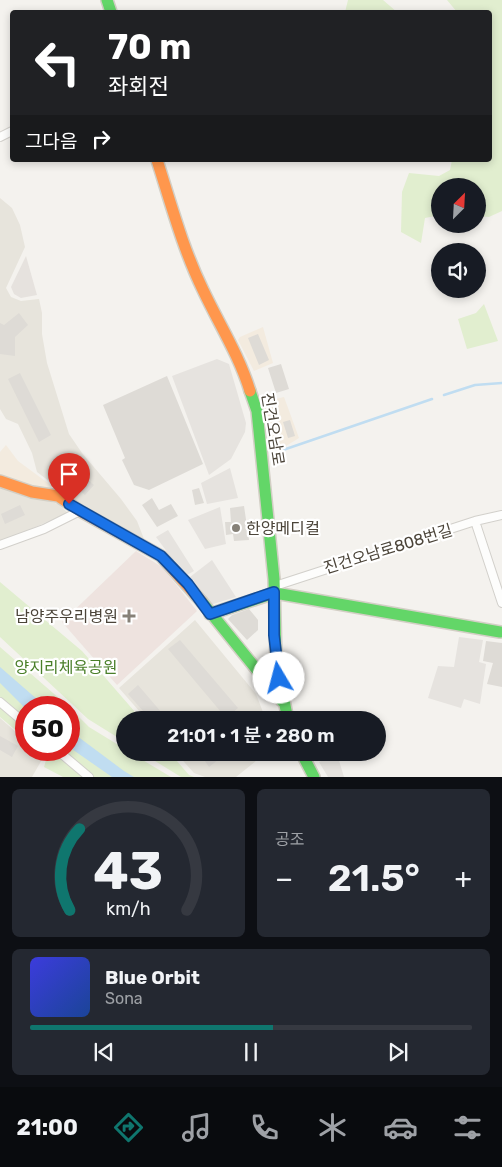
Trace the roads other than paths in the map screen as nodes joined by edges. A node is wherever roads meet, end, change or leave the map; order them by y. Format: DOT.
graph roads {
  1 [pos="158,162"];
  2 [pos="0,481"];
  3 [pos="80,511"];
  4 [pos="502,515"];
  5 [pos="475,521"];
  6 [pos="0,545"];
  7 [pos="275,589"];
  8 [pos="502,603"];
  9 [pos="210,614"];
  10 [pos="500,632"];
  11 [pos="0,702"];
  12 [pos="283,702"];
  13 [pos="286,711"];
  14 [pos="15,715"];
  15 [pos="70,761"];
  16 [pos="306,761"];
  17 [pos="89,777"];
  18 [pos="314,777"];
  1 -- 7 [label="street, 진건오남로"];
  2 -- 3 [label="street"];
  3 -- 6 [label="street"];
  3 -- 9 [label="street"];
  4 -- 5 [label="street, 진건오남로808번길"];
  5 -- 7 [label="street, 진건오남로808번길"];
  5 -- 8 [label="street"];
  7 -- 9 [label="street"];
  7 -- 10 [label="street"];
  7 -- 12 [label="street, 진건오남로"];
  9 -- 12 [label="street"];
  11 -- 14 [label="street"];
  12 -- 13 [label="street, 진건오남로"];
  15 -- 17 [label="street"];
  16 -- 18 [label="street"];
}
